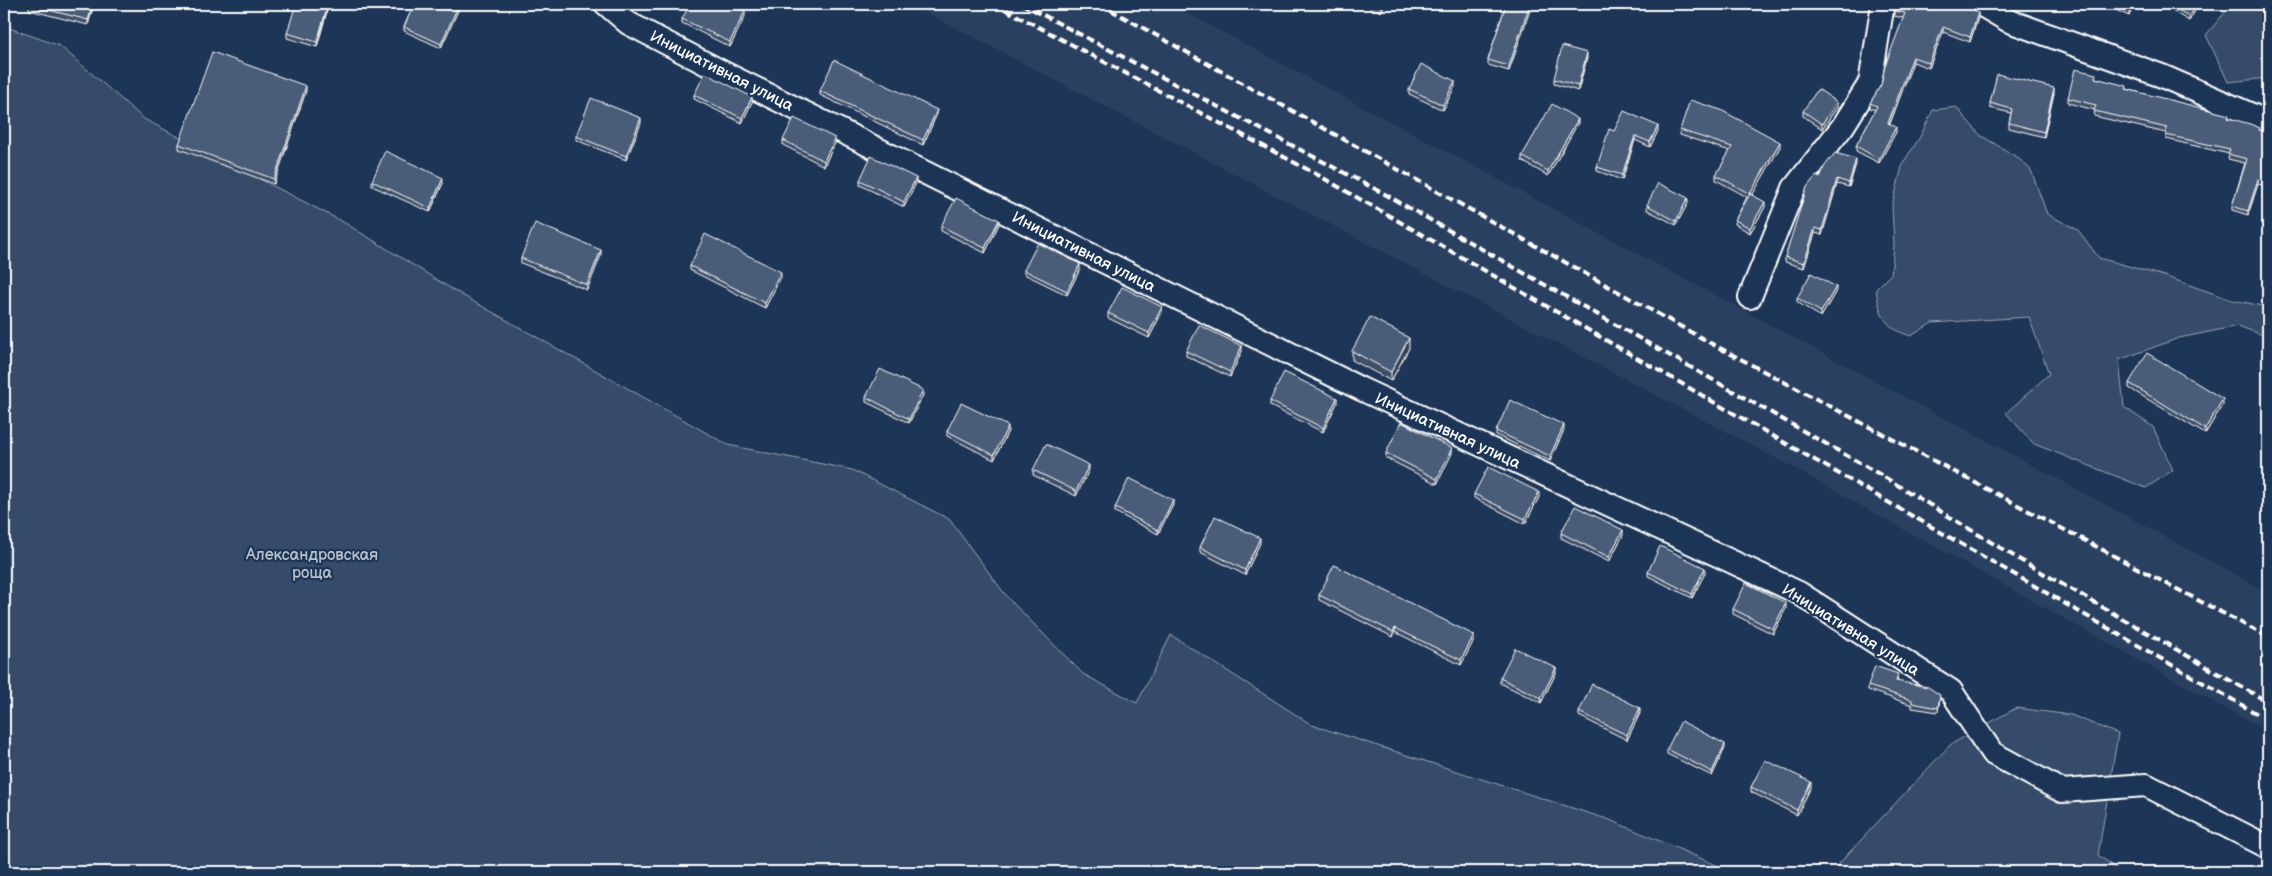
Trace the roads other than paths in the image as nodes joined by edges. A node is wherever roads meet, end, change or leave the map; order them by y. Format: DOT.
graph roads {
  1 [pos="606,4"];
  2 [pos="1883,4"];
  3 [pos="1980,4"];
  4 [pos="2268,122"];
  5 [pos="1750,298"];
  6 [pos="2268,847"];
  1 -- 6 [label="street, Инициативная улица"];
  2 -- 5 [label="street"];
  3 -- 4 [label="street"];
}
